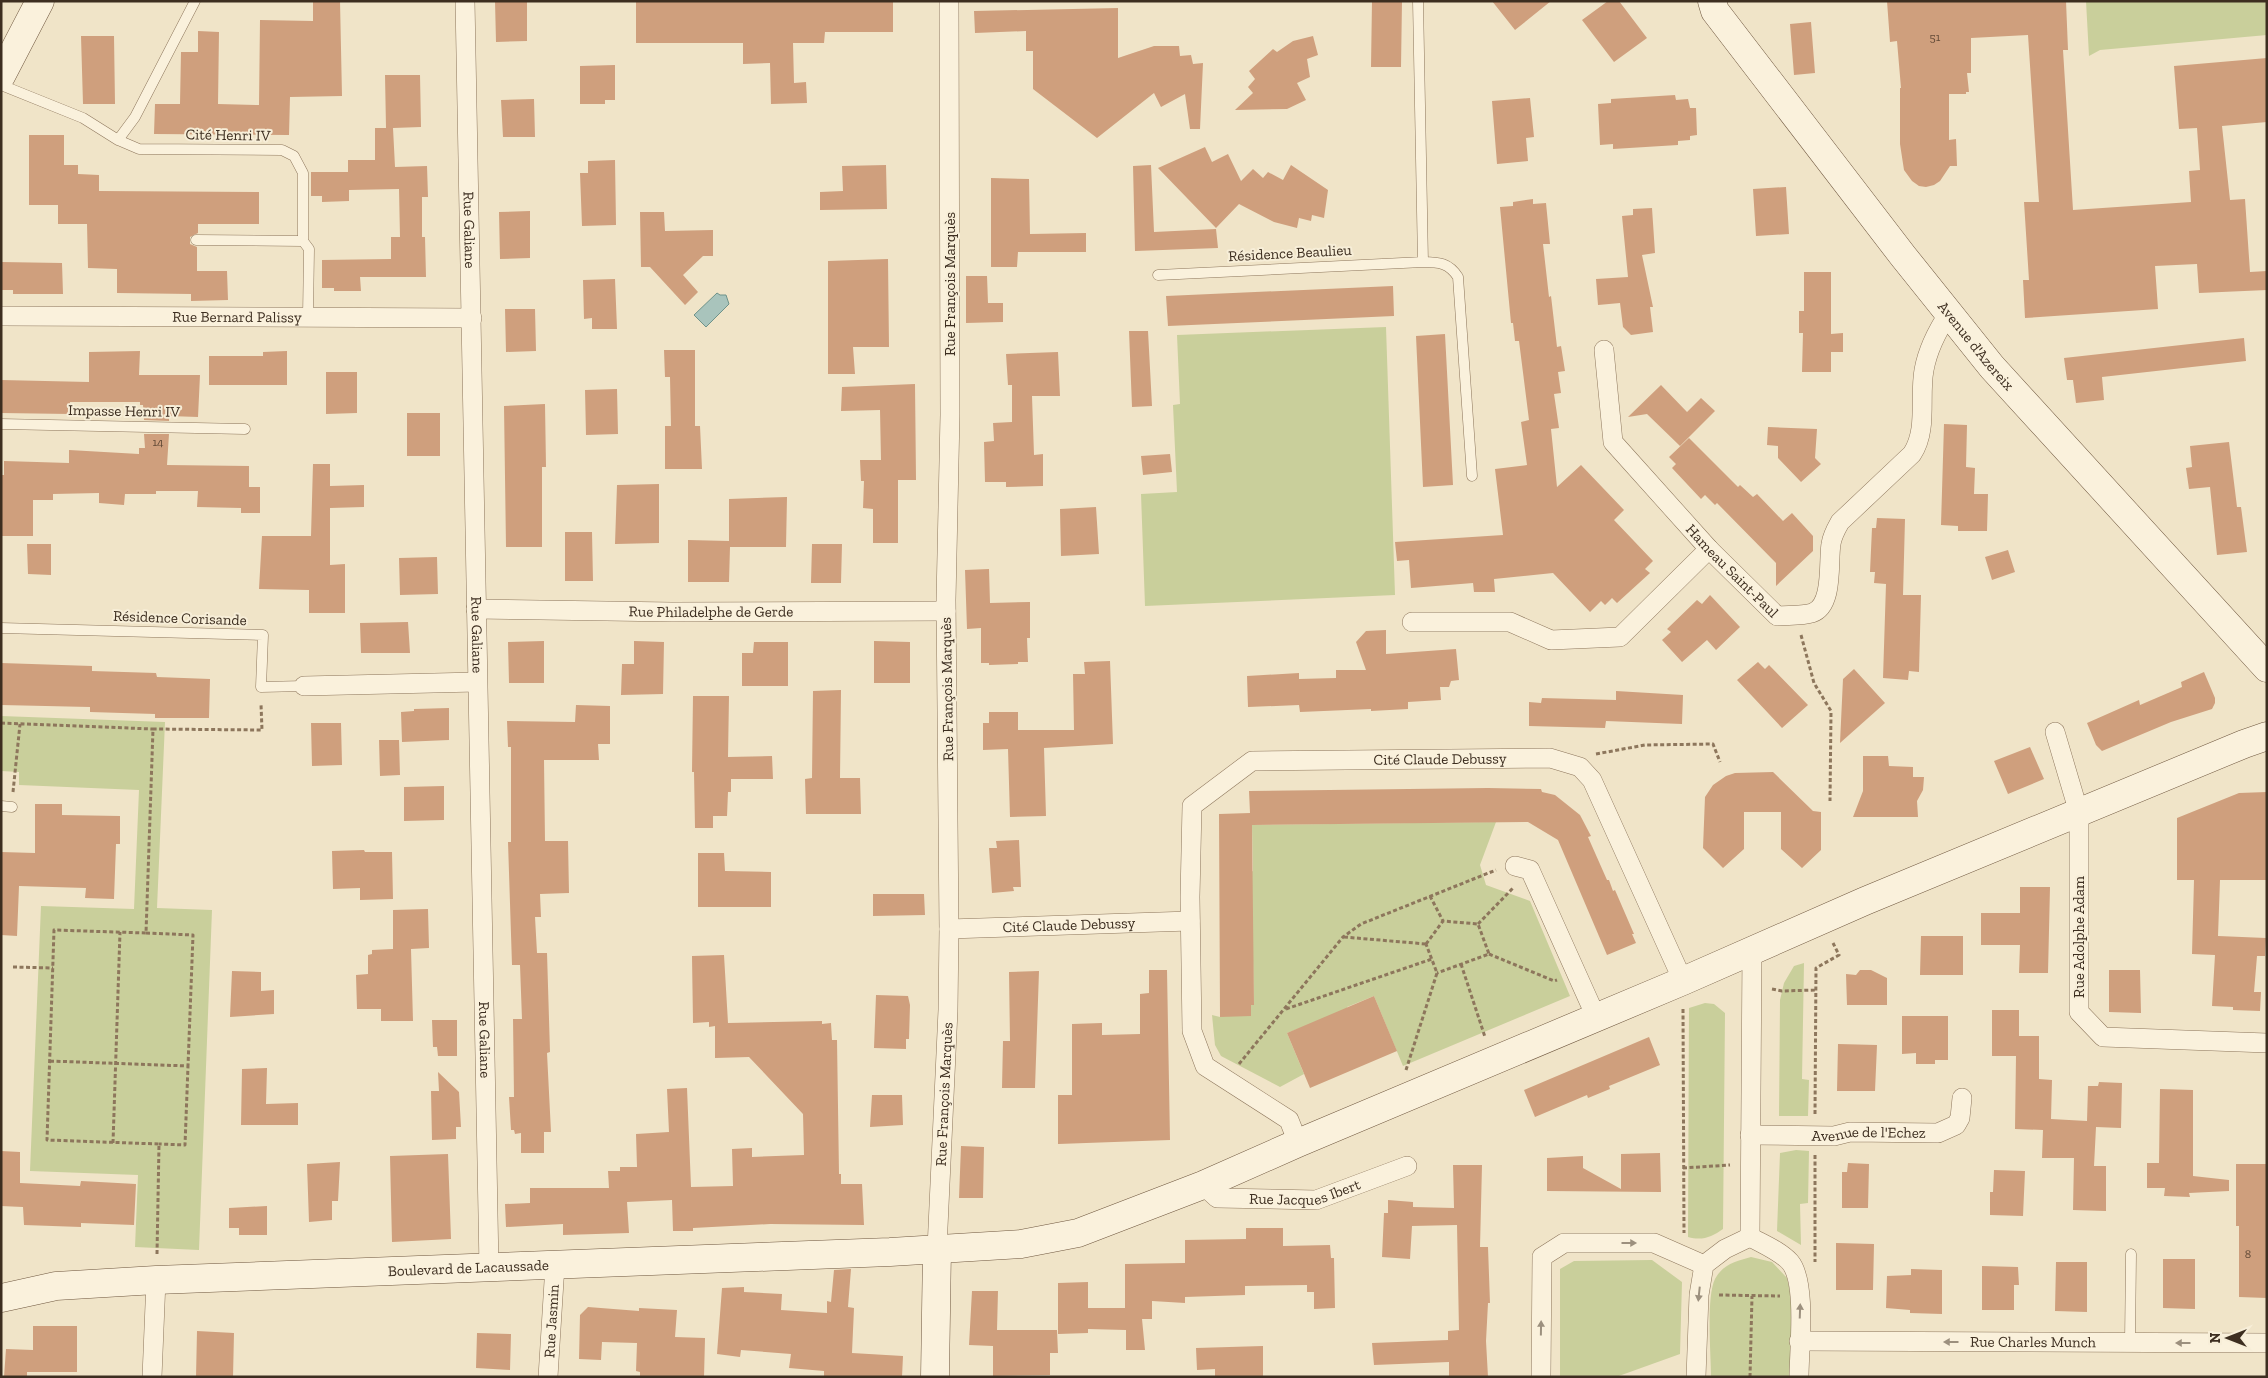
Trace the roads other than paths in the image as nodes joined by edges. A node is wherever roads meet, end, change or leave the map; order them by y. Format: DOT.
graph roads {
  1 [pos="40,1"];
  2 [pos="195,1"];
  3 [pos="465,1"];
  4 [pos="949,1"];
  5 [pos="1418,1"];
  6 [pos="1712,1"];
  7 [pos="1,76"];
  8 [pos="1,85"];
  9 [pos="118,140"];
  10 [pos="196,240"];
  11 [pos="303,241"];
  12 [pos="1423,262"];
  13 [pos="1158,275"];
  14 [pos="1949,313"];
  15 [pos="1,316"];
  16 [pos="308,317"];
  17 [pos="472,318"];
  18 [pos="1604,350"];
  19 [pos="1,424"];
  20 [pos="245,429"];
  21 [pos="1472,476"];
  22 [pos="1709,549"];
  23 [pos="476,609"];
  24 [pos="946,611"];
  25 [pos="1412,622"];
  26 [pos="1,628"];
  27 [pos="2267,668"];
  28 [pos="477,682"];
  29 [pos="304,686"];
  30 [pos="2055,732"];
  31 [pos="2267,736"];
  32 [pos="2079,812"];
  33 [pos="1522,868"];
  34 [pos="1190,921"];
  35 [pos="949,930"];
  36 [pos="1752,950"];
  37 [pos="1683,981"];
  38 [pos="1596,1017"];
  39 [pos="2267,1043"];
  40 [pos="1962,1098"];
  41 [pos="1750,1135"];
  42 [pos="1298,1142"];
  43 [pos="1407,1166"];
  44 [pos="1203,1185"];
  45 [pos="1750,1238"];
  46 [pos="937,1249"];
  47 [pos="2131,1254"];
  48 [pos="555,1265"];
  49 [pos="1704,1265"];
  50 [pos="489,1267"];
  51 [pos="156,1280"];
  52 [pos="1,1298"];
  53 [pos="1799,1341"];
  54 [pos="2130,1343"];
  55 [pos="2267,1343"];
  56 [pos="152,1377"];
  57 [pos="548,1377"];
  58 [pos="935,1377"];
  59 [pos="1541,1377"];
  60 [pos="1696,1377"];
  61 [pos="1798,1377"];
  1 -- 7 [label="main road"];
  2 -- 9 [label="lane"];
  3 -- 17 [label="street, Rue Galiane"];
  4 -- 24 [label="street, Rue François Marquès"];
  5 -- 12 [label="lane"];
  6 -- 14 [label="main road, Avenue d'Azereix"];
  8 -- 9 [label="lane, Cité Henri IV"];
  9 -- 11 [label="lane, Cité Henri IV"];
  10 -- 11 [label="lane"];
  11 -- 16 [label="lane, Cité Henri IV"];
  12 -- 13 [label="lane, Résidence Beaulieu"];
  12 -- 21 [label="lane, Résidence Beaulieu"];
  14 -- 22 [label="street, Hameau Saint-Paul"];
  14 -- 27 [label="main road, Avenue d'Azereix"];
  15 -- 16 [label="street, Rue Bernard Palissy"];
  16 -- 17 [label="street, Rue Bernard Palissy"];
  17 -- 23 [label="street, Rue Galiane"];
  18 -- 22 [label="street, Hameau Saint-Paul"];
  19 -- 20 [label="lane, Impasse Henri IV"];
  22 -- 25 [label="street"];
  23 -- 24 [label="street, Rue Philadelphe de Gerde"];
  23 -- 28 [label="street, Rue Galiane"];
  24 -- 35 [label="street, Rue François Marquès"];
  26 -- 29 [label="lane, Résidence Corisande"];
  28 -- 29 [label="street"];
  28 -- 50 [label="street, Rue Galiane"];
  30 -- 32 [label="street, Rue Adolphe Adam"];
  31 -- 32 [label="main road, Boulevard de Lacaussade"];
  32 -- 36 [label="main road, Boulevard de Lacaussade"];
  32 -- 39 [label="street, Rue Adolphe Adam"];
  33 -- 38 [label="street"];
  34 -- 35 [label="street, Cité Claude Debussy"];
  34 -- 37 [label="street, Cité Claude Debussy"];
  34 -- 42 [label="street, Cité Claude Debussy"];
  35 -- 46 [label="street, Rue François Marquès"];
  36 -- 37 [label="main road, Boulevard de Lacaussade"];
  36 -- 41 [label="street"];
  37 -- 38 [label="main road, Boulevard de Lacaussade"];
  38 -- 42 [label="main road, Boulevard de Lacaussade"];
  40 -- 41 [label="street, Avenue de l'Echez"];
  41 -- 45 [label="street"];
  42 -- 44 [label="main road, Boulevard de Lacaussade"];
  43 -- 44 [label="street, Rue Jacques Ibert"];
  44 -- 46 [label="main road, Boulevard de Lacaussade"];
  45 -- 49 [label="street"];
  53 -- 45 [label="street, one-way"];
  46 -- 48 [label="main road, Boulevard de Lacaussade"];
  46 -- 58 [label="main road, Rue François Marquès"];
  47 -- 54 [label="lane"];
  48 -- 50 [label="main road, Boulevard de Lacaussade"];
  48 -- 57 [label="street, Rue Jasmin"];
  59 -- 49 [label="street, one-way"];
  49 -- 60 [label="street, one-way"];
  50 -- 51 [label="main road, Boulevard de Lacaussade"];
  51 -- 52 [label="main road, Boulevard de Lacaussade"];
  51 -- 56 [label="street"];
  54 -- 53 [label="street, Rue Charles Munch, one-way"];
  53 -- 61 [label="street"];
  55 -- 54 [label="street, Rue Charles Munch, one-way"];
}
